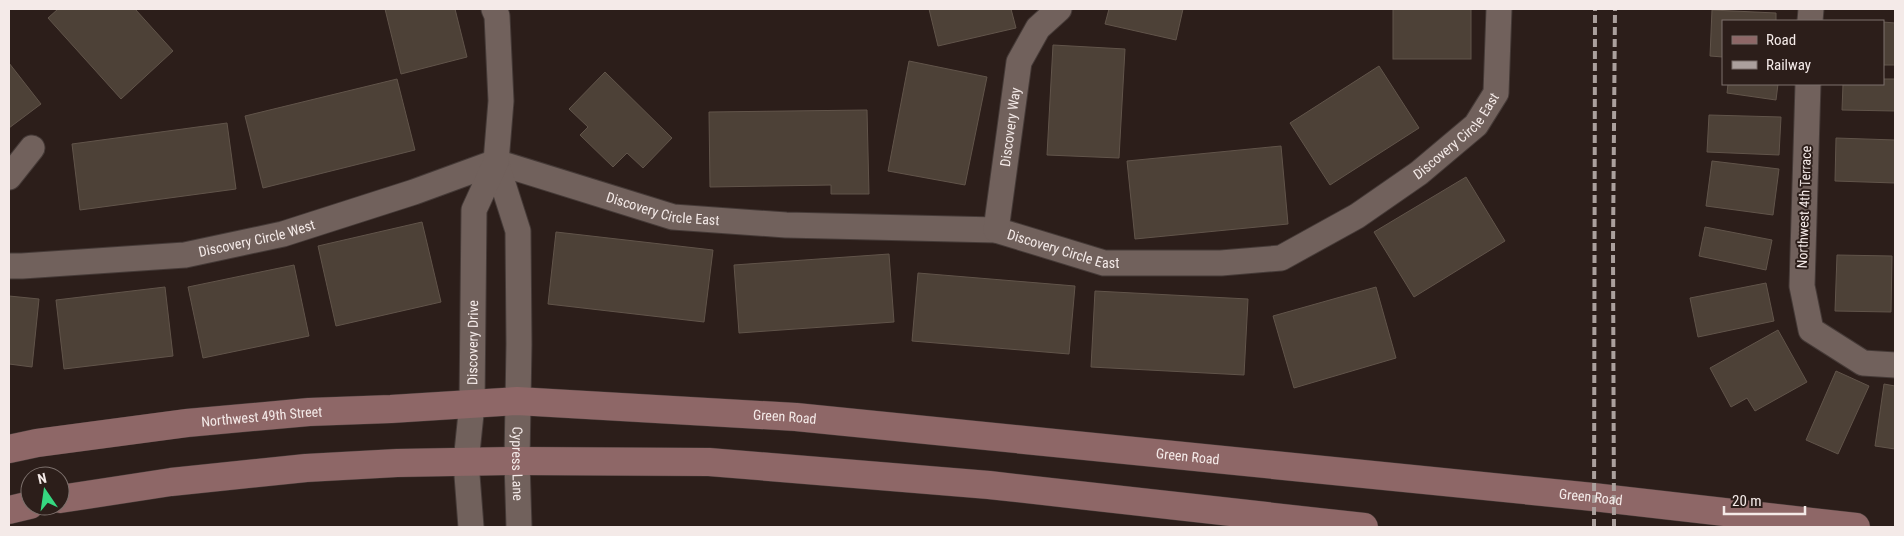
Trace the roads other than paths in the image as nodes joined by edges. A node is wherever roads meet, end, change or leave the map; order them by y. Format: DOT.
graph roads {
  1 [pos="494,9"];
  2 [pos="1059,9"];
  3 [pos="1499,9"];
  4 [pos="1035,18"];
  5 [pos="1808,85"];
  6 [pos="32,148"];
  7 [pos="496,162"];
  8 [pos="9,177"];
  9 [pos="996,230"];
  10 [pos="9,266"];
  11 [pos="1895,365"];
  12 [pos="517,401"];
  13 [pos="472,404"];
  14 [pos="9,449"];
  15 [pos="516,461"];
  16 [pos="466,462"];
  17 [pos="70,497"];
  18 [pos="471,527"];
  19 [pos="519,527"];
  20 [pos="1364,527"];
  21 [pos="1856,527"];
  1 -- 7 [label="street, Discovery Drive"];
  2 -- 4 [label="street, Discovery Way"];
  3 -- 9 [label="street, Discovery Circle East"];
  4 -- 9 [label="street, Discovery Way"];
  5 -- 11 [label="street, Northwest 4th Terrace"];
  6 -- 8 [label="street"];
  7 -- 9 [label="street, Discovery Circle East"];
  7 -- 10 [label="street, Discovery Circle West"];
  7 -- 12 [label="street, Discovery Drive"];
  7 -- 13 [label="street, Discovery Drive"];
  12 -- 13 [label="main road, Northwest 49th Street"];
  12 -- 15 [label="street, Cypress Lane"];
  12 -- 21 [label="main road, Green Road"];
  13 -- 14 [label="main road, Northwest 49th Street"];
  13 -- 16 [label="street, Discovery Drive"];
  15 -- 16 [label="main road"];
  15 -- 19 [label="street, Cypress Lane"];
  15 -- 20 [label="main road"];
  16 -- 17 [label="main road"];
  16 -- 18 [label="street, Discovery Drive"];
}
